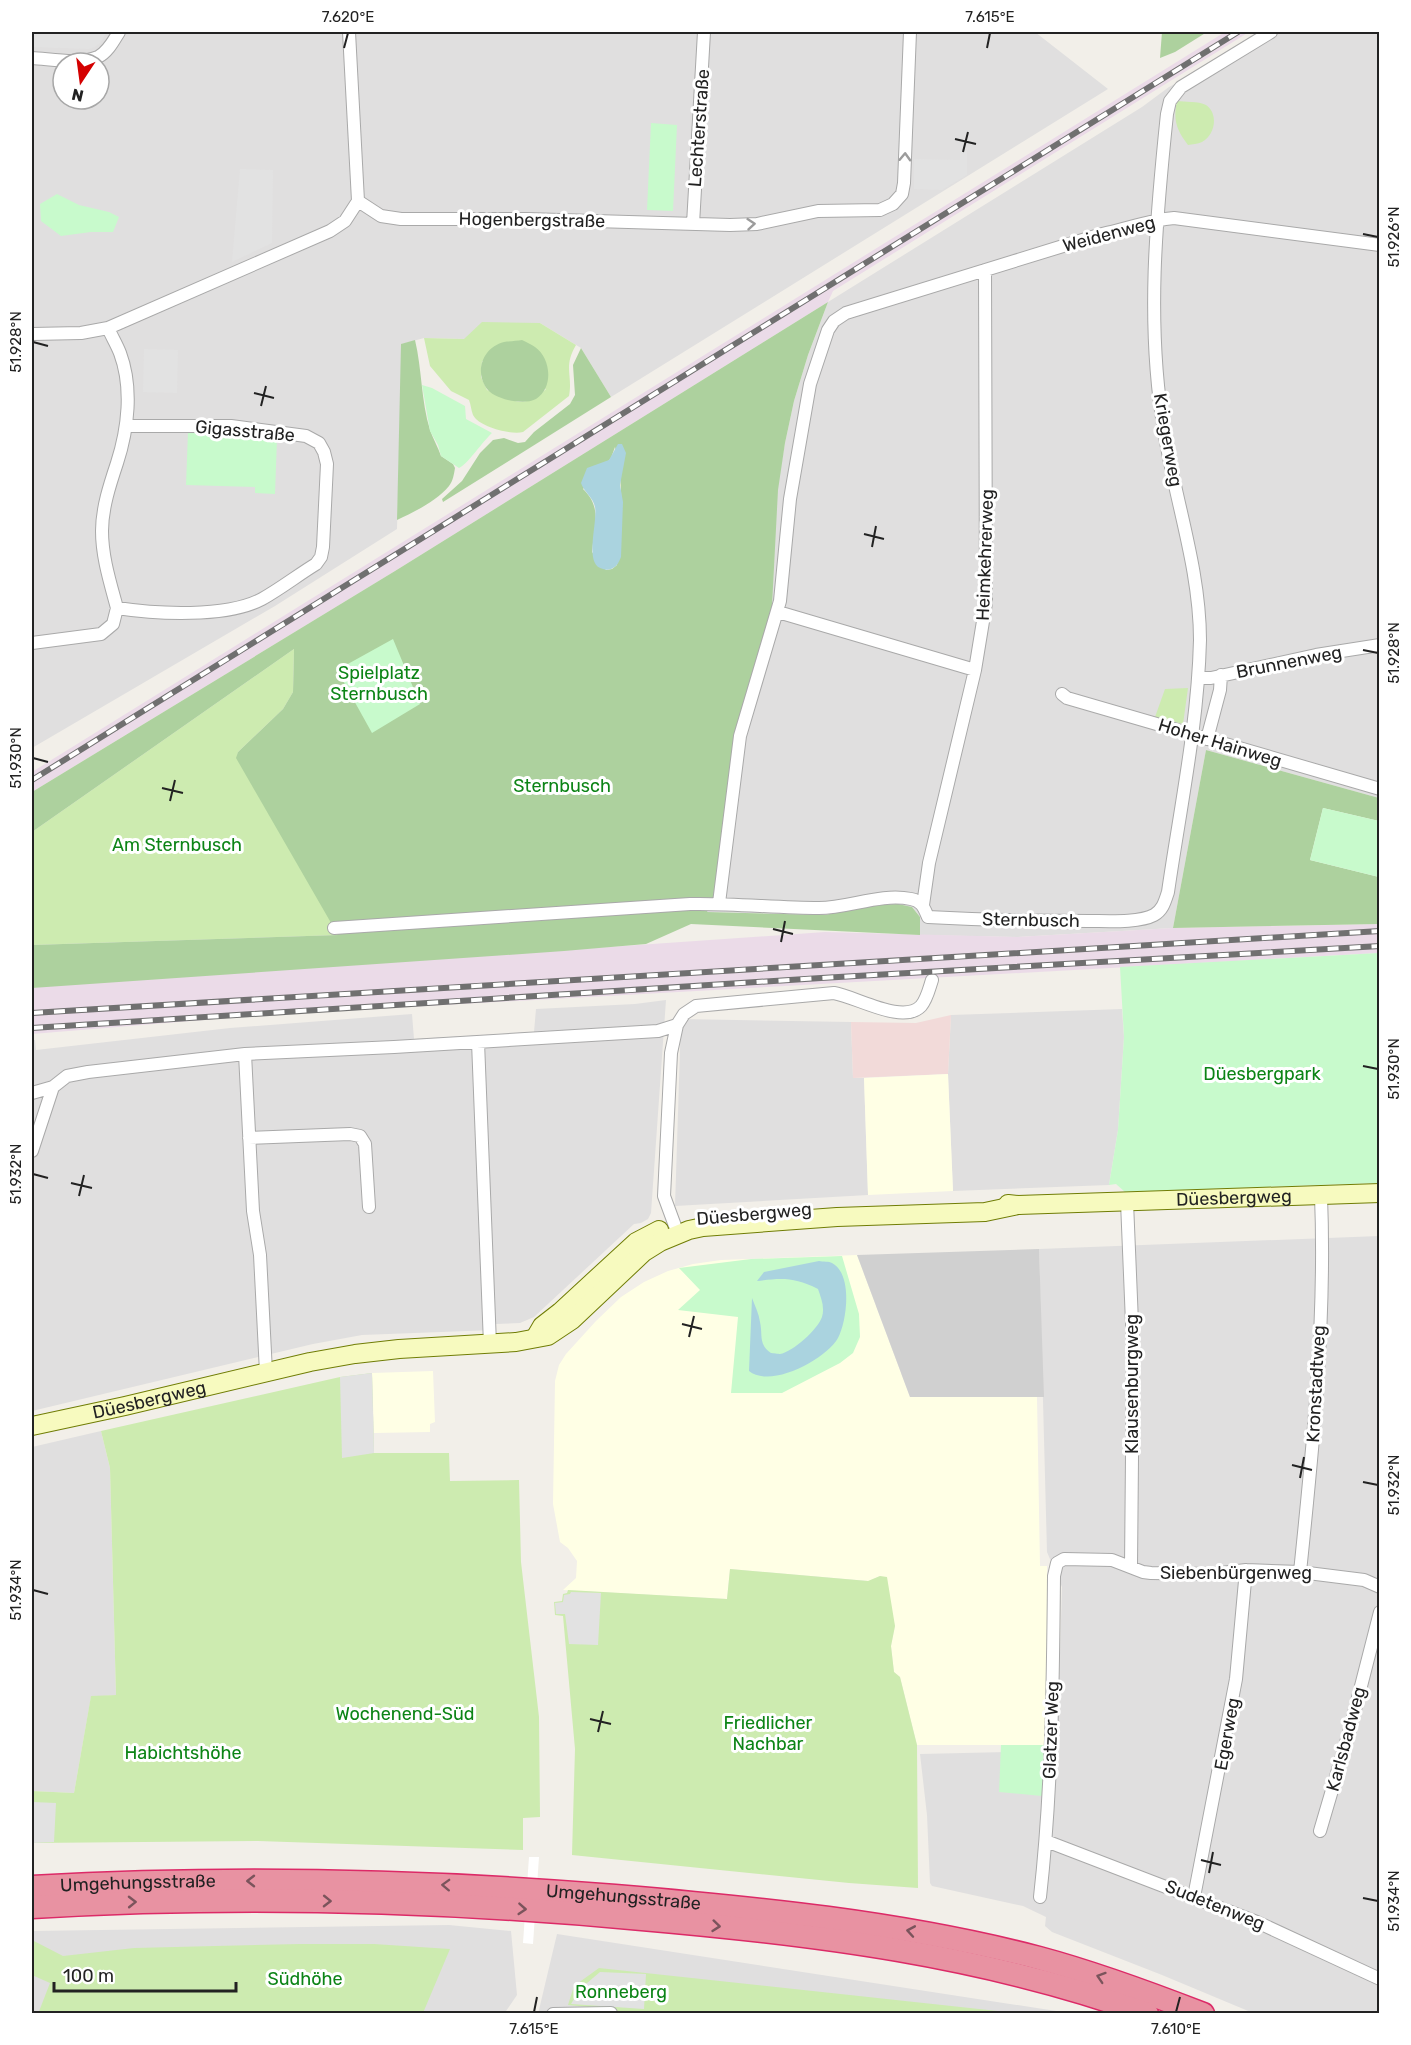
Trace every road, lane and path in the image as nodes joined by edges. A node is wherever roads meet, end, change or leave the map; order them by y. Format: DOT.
graph roads {
  1 [pos="119,32"];
  2 [pos="349,32"];
  3 [pos="704,32"];
  4 [pos="910,32"];
  5 [pos="1271,32"];
  6 [pos="32,58"];
  7 [pos="358,201"];
  8 [pos="1156,220"];
  9 [pos="693,224"];
  10 [pos="1380,245"];
  11 [pos="986,270"];
  12 [pos="108,328"];
  13 [pos="32,334"];
  14 [pos="126,426"];
  15 [pos="117,608"];
  16 [pos="778,612"];
  17 [pos="32,643"];
  18 [pos="1380,645"];
  19 [pos="975,670"];
  20 [pos="1221,675"];
  21 [pos="1198,678"];
  22 [pos="1062,694"];
  23 [pos="1192,734"];
  24 [pos="1207,739"];
  25 [pos="1380,789"];
  26 [pos="1166,900"];
  27 [pos="719,903"];
  28 [pos="923,905"];
  29 [pos="334,928"];
  30 [pos="932,980"];
  31 [pos="677,1025"];
  32 [pos="478,1042"];
  33 [pos="245,1054"];
  34 [pos="53,1087"];
  35 [pos="32,1093"];
  36 [pos="249,1138"];
  37 [pos="32,1151"];
  38 [pos="1380,1193"];
  39 [pos="1321,1196"];
  40 [pos="1127,1202"];
  41 [pos="369,1207"];
  42 [pos="676,1229"];
  43 [pos="490,1344"];
  44 [pos="266,1372"];
  45 [pos="32,1426"];
  46 [pos="1057,1563"];
  47 [pos="1131,1567"];
  48 [pos="1246,1570"];
  49 [pos="1300,1572"];
  50 [pos="1380,1587"];
  51 [pos="1380,1612"];
  52 [pos="1320,1831"];
  53 [pos="1046,1840"];
  54 [pos="32,1887"];
  55 [pos="1040,1897"];
  56 [pos="1194,1897"];
  57 [pos="32,1907"];
  58 [pos="1380,1979"];
  59 [pos="553,2013"];
  60 [pos="611,2013"];
  61 [pos="1147,2013"];
  62 [pos="1203,2013"];
  1 -- 6 [label="street"];
  2 -- 7 [label="street"];
  3 -- 9 [label="street, Lechterstraße"];
  9 -- 4 [label="street, Hogenbergstraße, one-way"];
  5 -- 8 [label="street, Kriegerweg"];
  7 -- 9 [label="street, Hogenbergstraße"];
  7 -- 12 [label="street"];
  8 -- 10 [label="street, Weidenweg"];
  8 -- 11 [label="street, Weidenweg"];
  8 -- 21 [label="street, Kriegerweg"];
  11 -- 16 [label="street, Weidenweg"];
  11 -- 19 [label="street, Heimkehrerweg"];
  12 -- 13 [label="street"];
  12 -- 14 [label="street"];
  14 -- 15 [label="street"];
  14 -- 15 [label="street, Gigasstraße"];
  15 -- 17 [label="street"];
  16 -- 19 [label="street"];
  16 -- 27 [label="street"];
  18 -- 20 [label="street, Brunnenweg"];
  19 -- 28 [label="street, Heimkehrerweg"];
  20 -- 21 [label="street, Brunnenweg"];
  20 -- 24 [label="street"];
  21 -- 23 [label="street, Kriegerweg"];
  22 -- 23 [label="street, Hoher Hainweg"];
  23 -- 24 [label="street, Hoher Hainweg"];
  23 -- 26 [label="street, Kriegerweg"];
  24 -- 25 [label="street, Hoher Hainweg"];
  26 -- 28 [label="street, Sternbusch"];
  27 -- 28 [label="street, Sternbusch"];
  27 -- 29 [label="street, Sternbusch"];
  30 -- 31 [label="street"];
  31 -- 32 [label="street"];
  31 -- 42 [label="street"];
  32 -- 33 [label="street"];
  32 -- 43 [label="street"];
  33 -- 34 [label="street"];
  33 -- 36 [label="street"];
  34 -- 35 [label="street"];
  34 -- 37 [label="street"];
  36 -- 41 [label="street"];
  36 -- 44 [label="street"];
  38 -- 39 [label="street, Düesbergweg"];
  39 -- 40 [label="street, Düesbergweg"];
  39 -- 49 [label="street, Kronstadtweg"];
  40 -- 42 [label="street, Düesbergweg"];
  40 -- 47 [label="street, Klausenburgweg"];
  42 -- 43 [label="street, Düesbergweg"];
  43 -- 44 [label="street, Düesbergweg"];
  44 -- 45 [label="street, Düesbergweg"];
  46 -- 47 [label="street, Siebenbürgenweg"];
  46 -- 53 [label="street, Glatzer Weg"];
  47 -- 48 [label="street, Siebenbürgenweg"];
  48 -- 49 [label="street, Siebenbürgenweg"];
  48 -- 56 [label="street, Egerweg"];
  49 -- 50 [label="street, Siebenbürgenweg"];
  51 -- 52 [label="street, Karlsbadweg"];
  53 -- 55 [label="street, Glatzer Weg"];
  53 -- 56 [label="street, Sudetenweg"];
  62 -- 54 [label="highway, Umgehungsstraße, one-way"];
  56 -- 58 [label="street, Sudetenweg"];
  57 -- 61 [label="highway, Umgehungsstraße, one-way"];
  59 -- 60 [label="street"];
}
